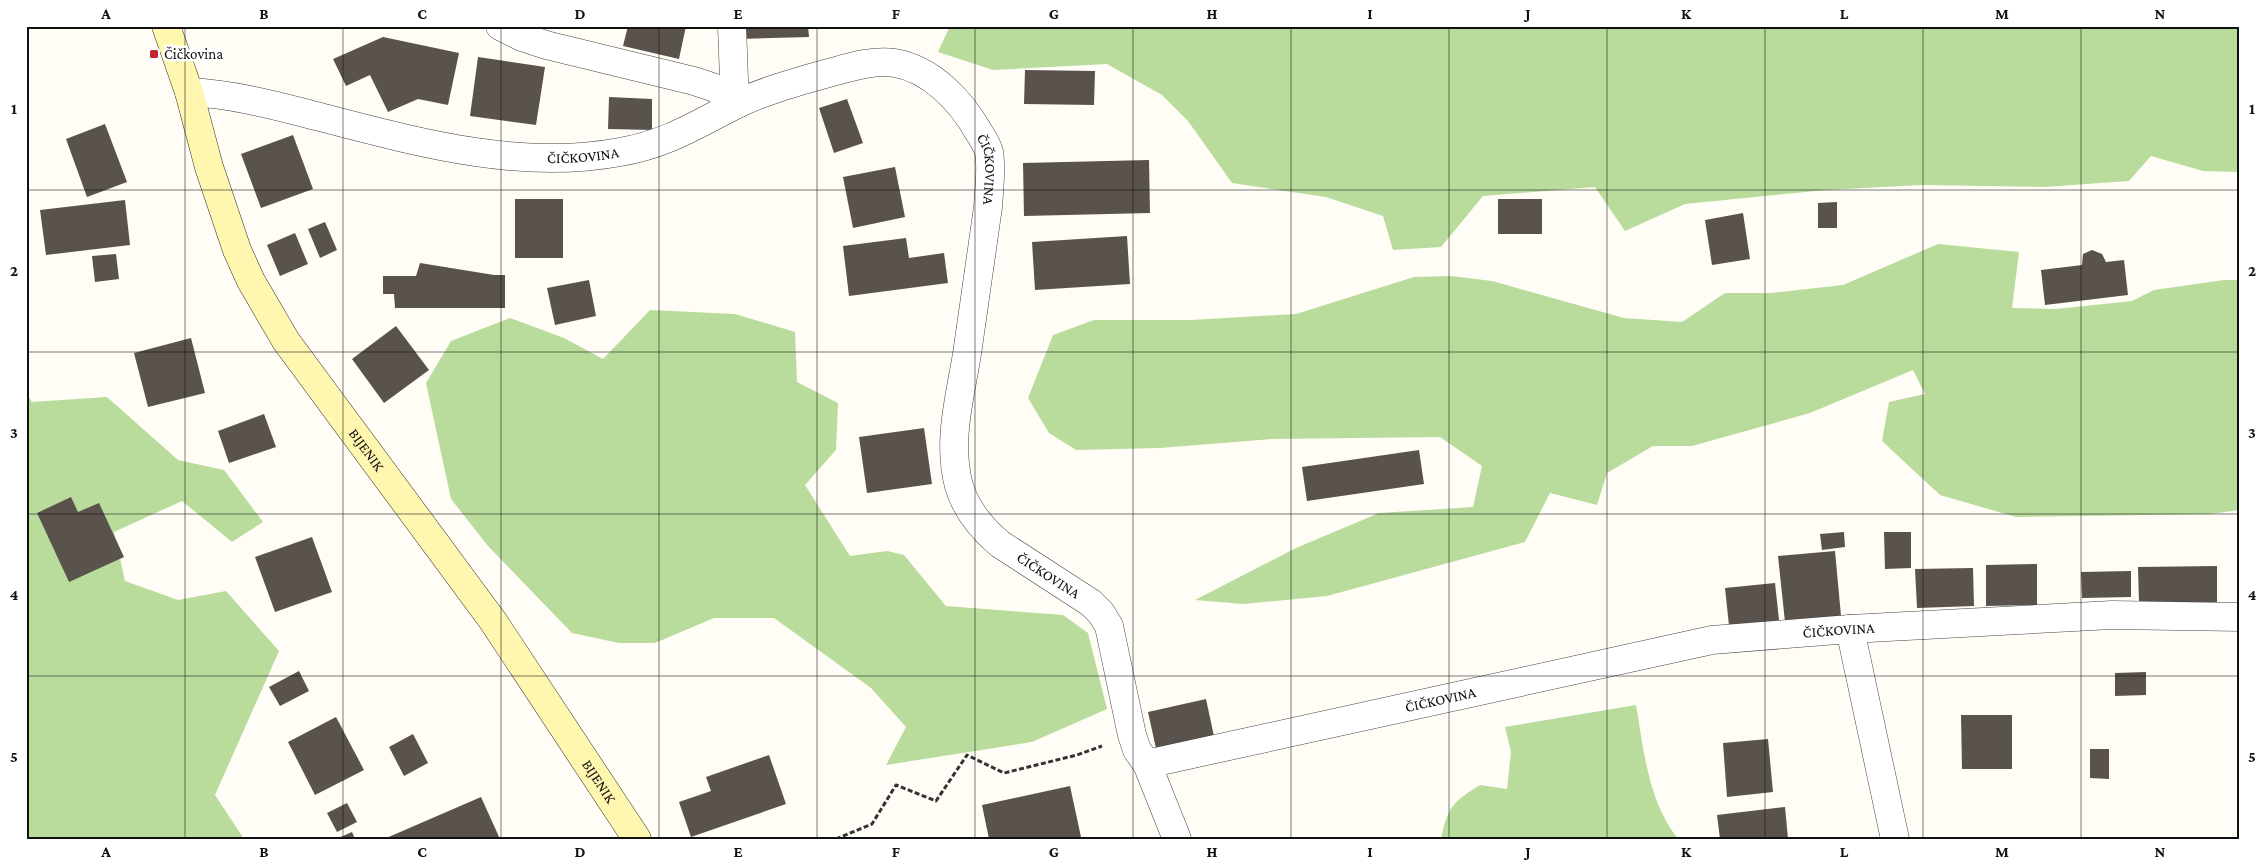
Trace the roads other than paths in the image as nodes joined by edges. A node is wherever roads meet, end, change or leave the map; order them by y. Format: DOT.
graph roads {
  1 [pos="166,26"];
  2 [pos="500,26"];
  3 [pos="732,26"];
  4 [pos="189,92"];
  5 [pos="737,104"];
  6 [pos="2240,617"];
  7 [pos="1850,629"];
  8 [pos="1147,764"];
  9 [pos="637,839"];
  10 [pos="1177,839"];
  11 [pos="1895,839"];
  1 -- 4 [label="main road, BIJENIK"];
  2 -- 5 [label="street"];
  3 -- 5 [label="street"];
  4 -- 5 [label="street, ČIČKOVINA"];
  4 -- 9 [label="main road, BIJENIK"];
  5 -- 8 [label="street, ČIČKOVINA"];
  6 -- 7 [label="street, ČIČKOVINA"];
  7 -- 8 [label="street, ČIČKOVINA"];
  7 -- 11 [label="street"];
  8 -- 10 [label="street"];
}
